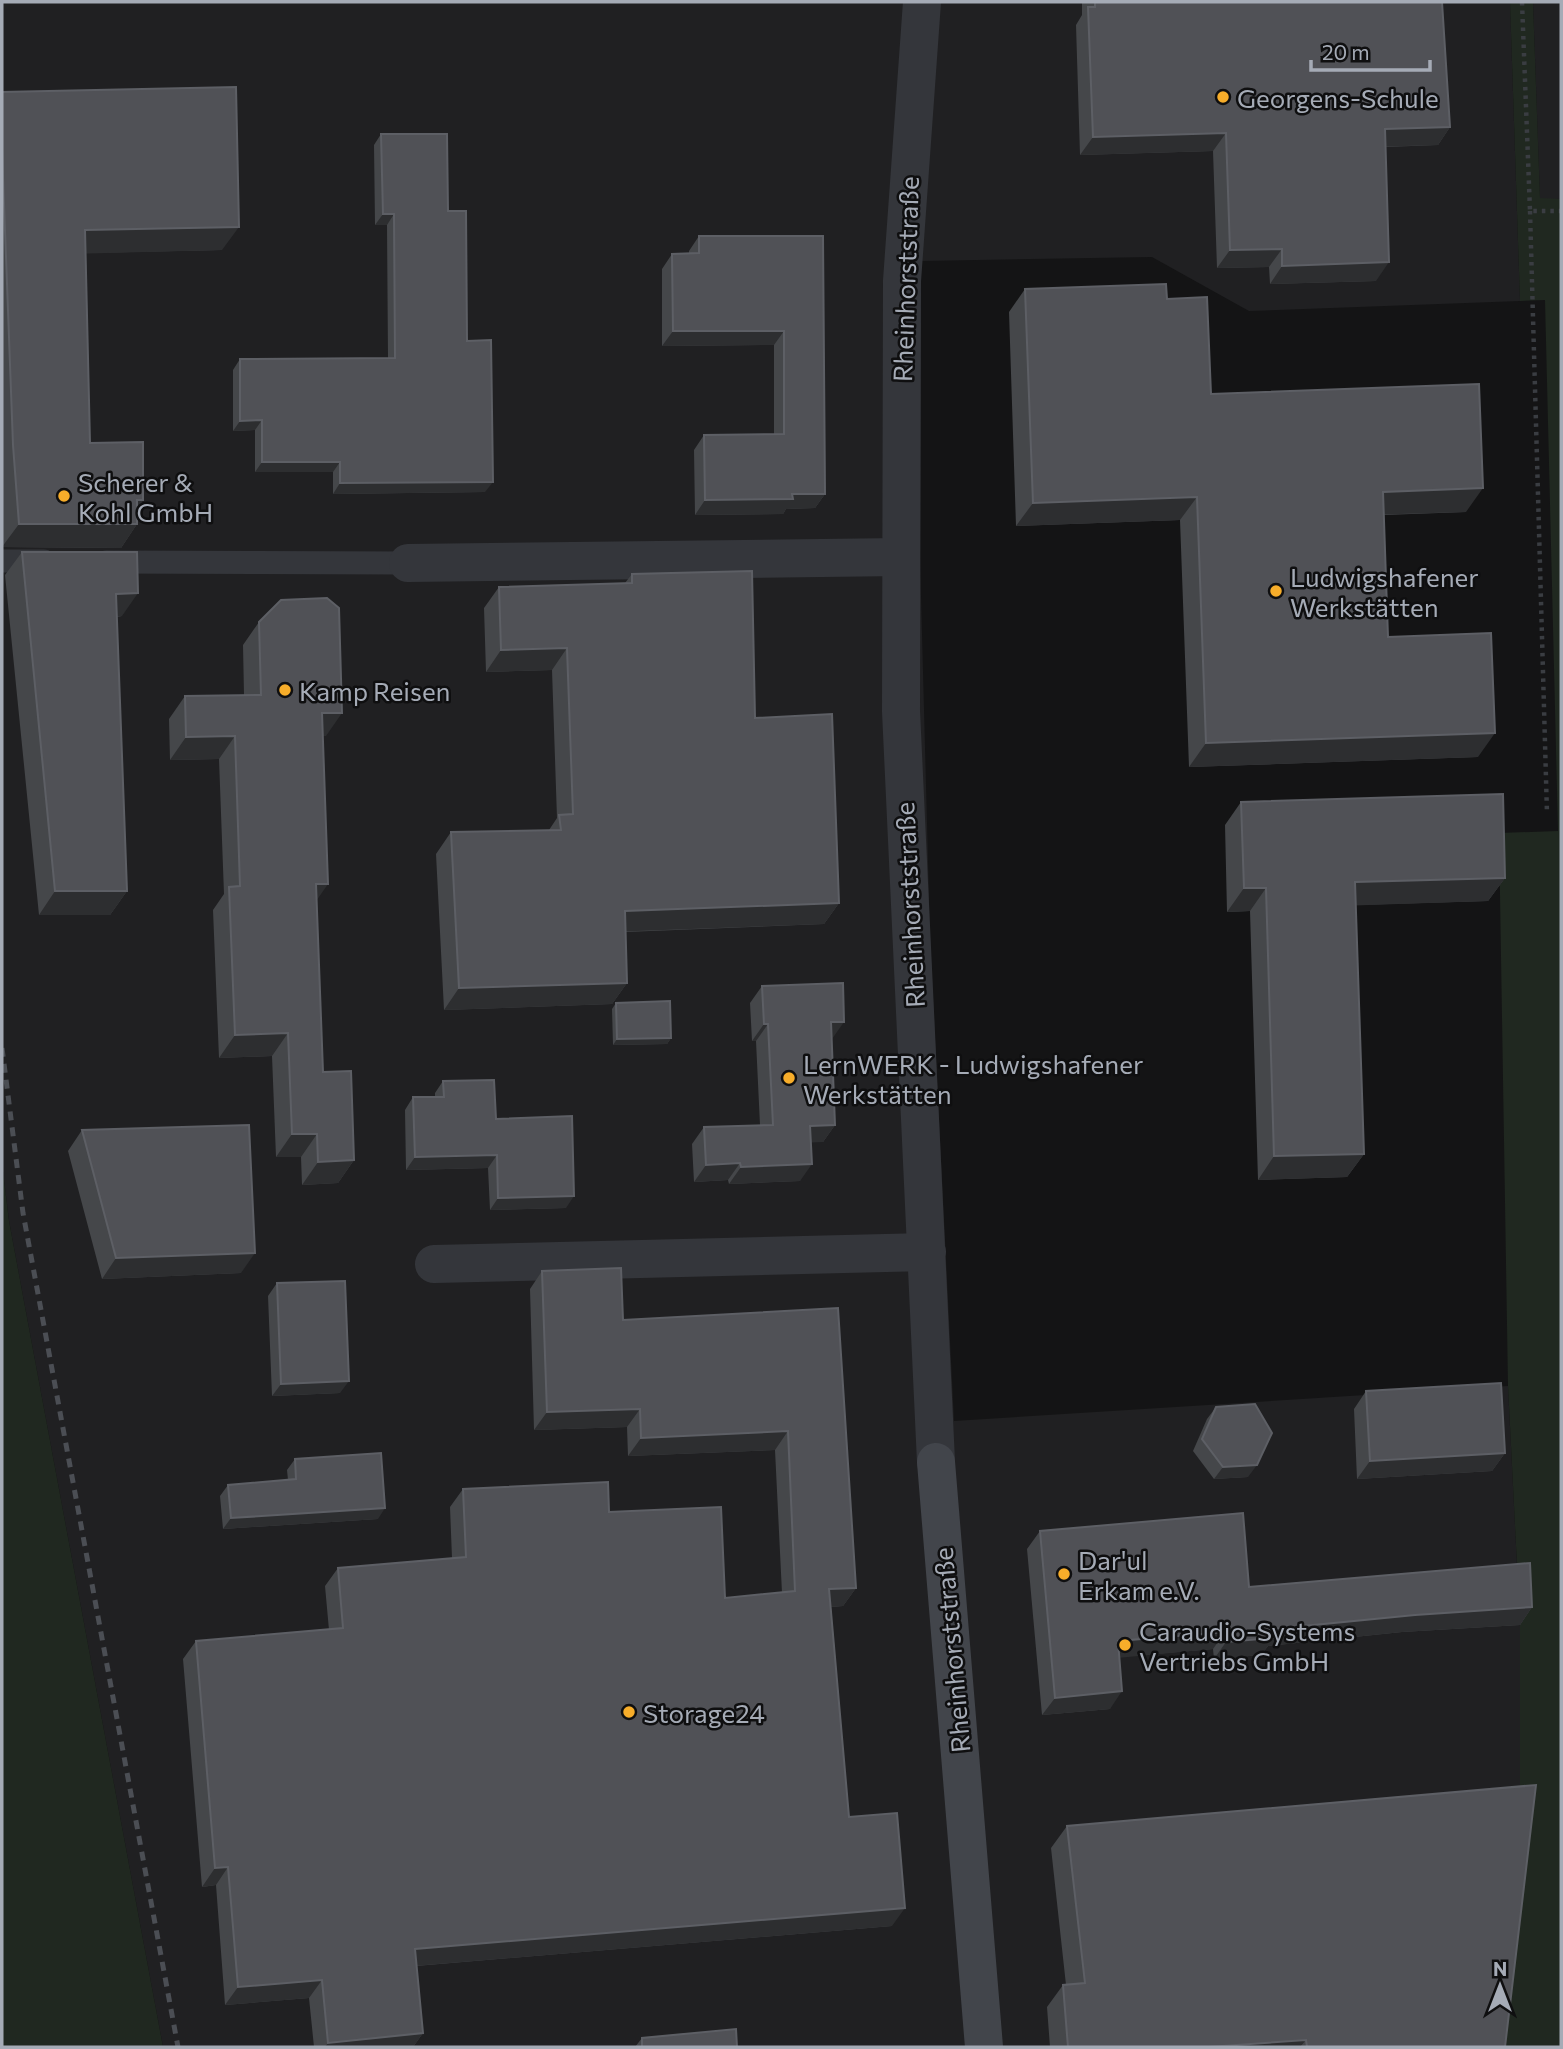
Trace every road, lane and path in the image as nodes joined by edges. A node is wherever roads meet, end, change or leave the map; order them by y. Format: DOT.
graph roads {
  1 [pos="922,2"];
  2 [pos="1522,2"];
  3 [pos="1530,211"];
  4 [pos="1561,211"];
  5 [pos="901,557"];
  6 [pos="2,561"];
  7 [pos="408,563"];
  8 [pos="1547,814"];
  9 [pos="926,1252"];
  10 [pos="434,1264"];
  11 [pos="984,2047"];
  1 -- 5 [label="street, Rheinhorststraße"];
  2 -- 3 [label="path"];
  3 -- 4 [label="path"];
  3 -- 8 [label="path"];
  5 -- 7 [label="street"];
  5 -- 9 [label="street, Rheinhorststraße"];
  6 -- 7 [label="lane"];
  9 -- 10 [label="street"];
  9 -- 11 [label="street, Rheinhorststraße"];
}
